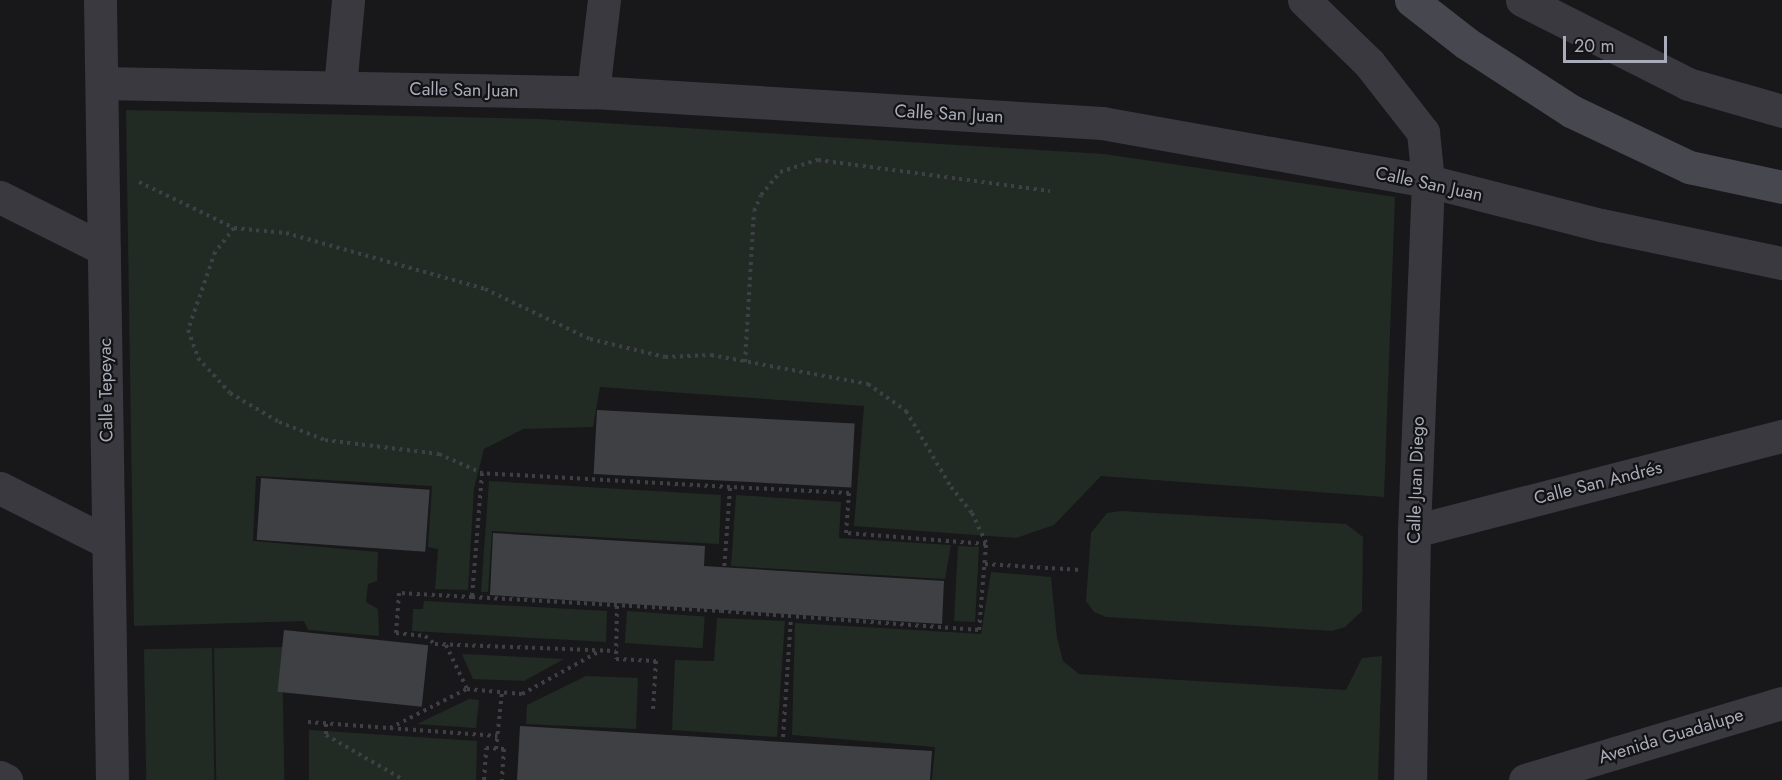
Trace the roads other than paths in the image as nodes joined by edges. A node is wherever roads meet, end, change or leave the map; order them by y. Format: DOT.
graph roads {
  1 [pos="100,0"];
  2 [pos="348,0"];
  3 [pos="604,0"];
  4 [pos="1304,0"];
  5 [pos="1412,0"];
  6 [pos="1522,0"];
  7 [pos="102,83"];
  8 [pos="340,87"];
  9 [pos="593,92"];
  10 [pos="1782,111"];
  11 [pos="1428,181"];
  12 [pos="1782,187"];
  13 [pos="0,197"];
  14 [pos="104,249"];
  15 [pos="1782,262"];
  16 [pos="1782,436"];
  17 [pos="0,488"];
  18 [pos="1414,531"];
  19 [pos="107,542"];
  20 [pos="1782,703"];
  21 [pos="0,777"];
  22 [pos="6,780"];
  23 [pos="112,780"];
  24 [pos="1410,780"];
  25 [pos="1525,780"];
  1 -- 7 [label="street, Calle Tepeyac"];
  2 -- 8 [label="street"];
  3 -- 9 [label="street"];
  4 -- 11 [label="street, Calle Juan Diego"];
  5 -- 12 [label="main road"];
  6 -- 10 [label="street"];
  7 -- 8 [label="street, Calle San Juan"];
  7 -- 14 [label="street, Calle Tepeyac"];
  8 -- 9 [label="street, Calle San Juan"];
  9 -- 11 [label="street, Calle San Juan"];
  11 -- 15 [label="street, Calle San Juan"];
  11 -- 18 [label="street, Calle Juan Diego"];
  13 -- 14 [label="street"];
  14 -- 19 [label="street, Calle Tepeyac"];
  16 -- 18 [label="street, Calle San Andrés"];
  17 -- 19 [label="street"];
  18 -- 24 [label="street, Calle Juan Diego"];
  19 -- 23 [label="street, Calle Tepeyac"];
  20 -- 25 [label="street, Avenida Guadalupe"];
  21 -- 22 [label="street"];
}
